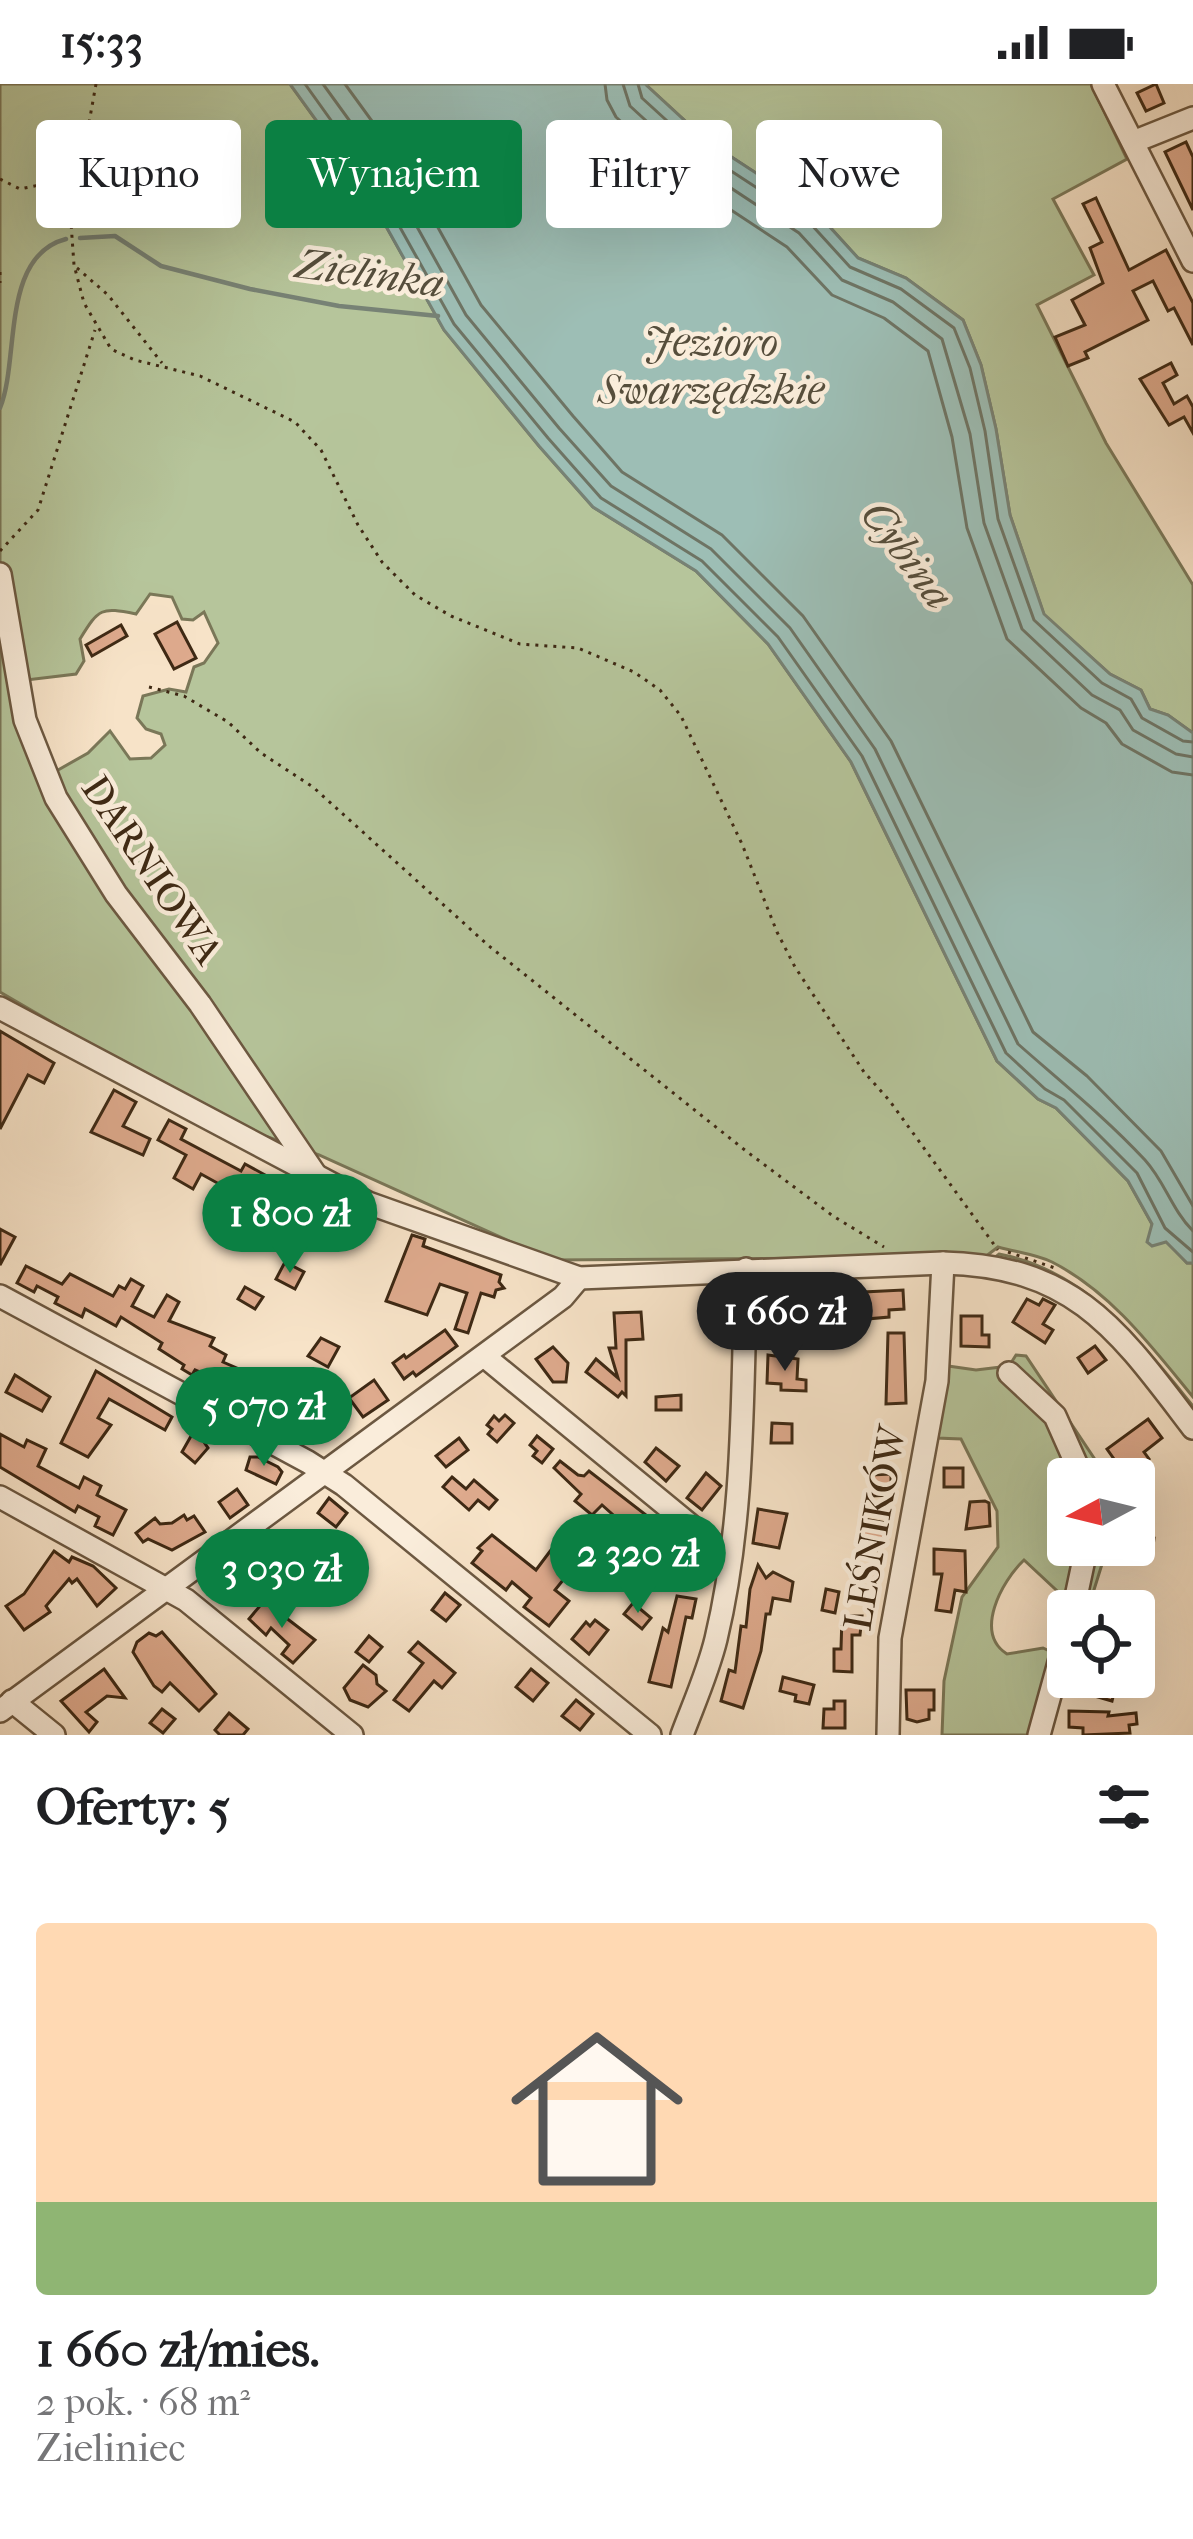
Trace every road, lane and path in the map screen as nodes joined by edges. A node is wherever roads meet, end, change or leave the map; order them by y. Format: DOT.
graph roads {
  1 [pos="96,84"];
  2 [pos="1103,84"];
  3 [pos="1193,118"];
  4 [pos="89,120"];
  5 [pos="1133,142"];
  6 [pos="0,179"];
  7 [pos="36,186"];
  8 [pos="71,228"];
  9 [pos="1193,261"];
  10 [pos="74,265"];
  11 [pos="0,272"];
  12 [pos="0,283"];
  13 [pos="96,328"];
  14 [pos="163,364"];
  15 [pos="0,551"];
  16 [pos="0,574"];
  17 [pos="148,687"];
  18 [pos="18,688"];
  19 [pos="0,703"];
  20 [pos="0,1008"];
  21 [pos="316,1175"];
  22 [pos="997,1250"];
  23 [pos="943,1263"];
  24 [pos="902,1264"];
  25 [pos="746,1269"];
  26 [pos="579,1278"];
  27 [pos="0,1296"];
  28 [pos="484,1356"];
  29 [pos="1009,1373"];
  30 [pos="1193,1428"];
  31 [pos="1073,1458"];
  32 [pos="325,1473"];
  33 [pos="0,1497"];
  34 [pos="729,1557"];
  35 [pos="166,1588"];
  36 [pos="1049,1698"];
  37 [pos="6,1706"];
  38 [pos="54,1735"];
  39 [pos="352,1735"];
  40 [pos="650,1735"];
  41 [pos="682,1735"];
  42 [pos="888,1735"];
  43 [pos="1039,1735"];
  1 -- 4 [label="path"];
  2 -- 5 [label="street"];
  3 -- 5 [label="street"];
  5 -- 9 [label="street"];
  6 -- 7 [label="path"];
  8 -- 10 [label="path"];
  10 -- 13 [label="path"];
  10 -- 14 [label="path"];
  11 -- 12 [label="path"];
  13 -- 14 [label="path"];
  13 -- 15 [label="path"];
  14 -- 22 [label="path"];
  16 -- 18 [label="street, DARNIOWA"];
  17 -- 24 [label="path"];
  18 -- 19 [label="street"];
  18 -- 21 [label="street, DARNIOWA"];
  20 -- 21 [label="street"];
  21 -- 26 [label="street"];
  23 -- 24 [label="street"];
  23 -- 30 [label="street"];
  23 -- 42 [label="street, LEŚNIKÓW"];
  24 -- 25 [label="street"];
  25 -- 26 [label="street"];
  25 -- 34 [label="street"];
  26 -- 28 [label="street"];
  27 -- 32 [label="street"];
  28 -- 32 [label="street"];
  28 -- 34 [label="street"];
  29 -- 31 [label="street"];
  32 -- 35 [label="street"];
  32 -- 40 [label="street"];
  33 -- 35 [label="street"];
  34 -- 41 [label="street"];
  35 -- 37 [label="street"];
  35 -- 39 [label="street"];
  36 -- 43 [label="street"];
  37 -- 38 [label="street"];
}
